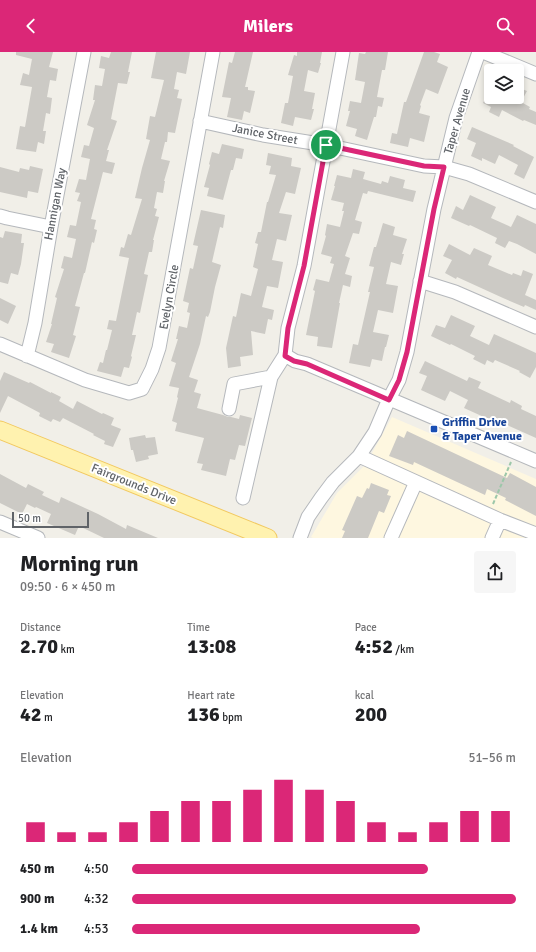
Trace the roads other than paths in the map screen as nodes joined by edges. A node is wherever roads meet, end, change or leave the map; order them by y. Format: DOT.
graph roads {
  1 [pos="84,52"];
  2 [pos="213,52"];
  3 [pos="343,52"];
  4 [pos="479,52"];
  5 [pos="483,52"];
  6 [pos="536,74"];
  7 [pos="200,121"];
  8 [pos="326,145"];
  9 [pos="444,167"];
  10 [pos="536,202"];
  11 [pos="0,216"];
  12 [pos="51,227"];
  13 [pos="420,281"];
  14 [pos="536,327"];
  15 [pos="0,344"];
  16 [pos="27,356"];
  17 [pos="285,356"];
  18 [pos="270,377"];
  19 [pos="389,400"];
  20 [pos="229,409"];
  21 [pos="0,430"];
  22 [pos="359,456"];
  23 [pos="536,461"];
  24 [pos="416,482"];
  25 [pos="243,498"];
  26 [pos="500,520"];
  27 [pos="0,522"];
  28 [pos="536,534"];
  29 [pos="38,538"];
  30 [pos="268,538"];
  31 [pos="300,538"];
  32 [pos="391,538"];
  33 [pos="492,538"];
  1 -- 12 [label="street, Hannigan Way"];
  2 -- 7 [label="street, Evelyn Circle"];
  3 -- 8 [label="street"];
  4 -- 9 [label="street, Taper Avenue"];
  5 -- 6 [label="street"];
  7 -- 8 [label="street, Janice Street"];
  7 -- 16 [label="street, Evelyn Circle"];
  8 -- 9 [label="street, Janice Street"];
  8 -- 17 [label="street"];
  9 -- 10 [label="street, Janice Street"];
  9 -- 13 [label="street, Taper Avenue"];
  11 -- 12 [label="street"];
  12 -- 16 [label="street, Hannigan Way"];
  13 -- 14 [label="street"];
  13 -- 19 [label="street, Taper Avenue"];
  15 -- 16 [label="street, Evelyn Circle"];
  17 -- 18 [label="street"];
  17 -- 19 [label="street"];
  18 -- 20 [label="street"];
  18 -- 25 [label="street"];
  19 -- 22 [label="street, Taper Avenue"];
  19 -- 23 [label="street"];
  21 -- 30 [label="main road, Fairgrounds Drive"];
  22 -- 24 [label="street"];
  22 -- 31 [label="street, Taper Avenue"];
  24 -- 26 [label="street"];
  24 -- 32 [label="street"];
  26 -- 28 [label="street"];
  26 -- 33 [label="street"];
  27 -- 29 [label="street"];
}
